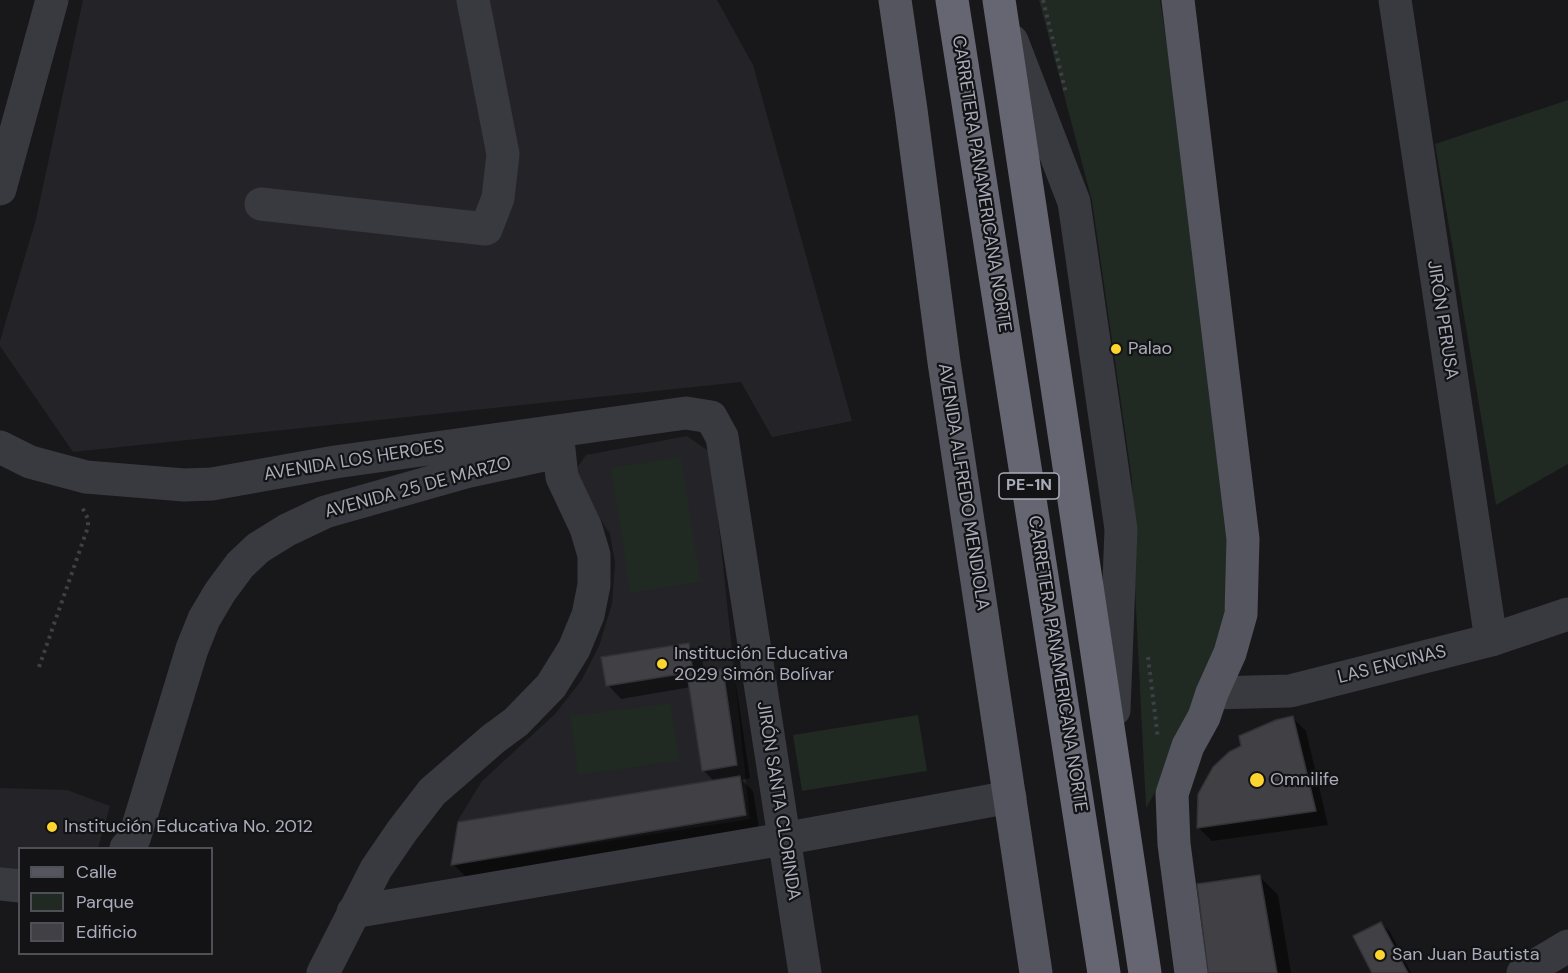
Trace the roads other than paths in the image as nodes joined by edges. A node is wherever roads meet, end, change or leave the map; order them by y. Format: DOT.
graph roads {
  1 [pos="52,0"];
  2 [pos="473,0"];
  3 [pos="895,0"];
  4 [pos="952,0"];
  5 [pos="1178,0"];
  6 [pos="1395,0"];
  7 [pos="1000,7"];
  8 [pos="0,189"];
  9 [pos="261,204"];
  10 [pos="711,417"];
  11 [pos="557,441"];
  12 [pos="0,447"];
  13 [pos="1568,614"];
  14 [pos="1491,640"];
  15 [pos="1212,693"];
  16 [pos="1112,756"];
  17 [pos="1010,797"];
  18 [pos="783,838"];
  19 [pos="128,847"];
  20 [pos="0,884"];
  21 [pos="18,886"];
  22 [pos="353,912"];
  23 [pos="1568,946"];
  24 [pos="323,973"];
  25 [pos="805,973"];
  26 [pos="1036,973"];
  27 [pos="1104,973"];
  28 [pos="1145,973"];
  29 [pos="1191,973"];
  30 [pos="1523,973"];
  1 -- 8 [label="street"];
  2 -- 9 [label="street"];
  3 -- 17 [label="main road, AVENIDA ALFREDO MENDIOLA"];
  4 -- 27 [label="highway, CARRETERA PANAMERICANA NORTE / PE-1N"];
  5 -- 15 [label="main road"];
  6 -- 14 [label="street, JIRÓN PERUSA"];
  7 -- 16 [label="highway, PE-1N"];
  7 -- 16 [label="street"];
  10 -- 11 [label="street, AVENIDA LOS HEROES"];
  10 -- 18 [label="street, JIRÓN SANTA CLORINDA"];
  11 -- 12 [label="street, AVENIDA LOS HEROES"];
  11 -- 19 [label="street, AVENIDA 25 DE MARZO"];
  11 -- 22 [label="street"];
  13 -- 14 [label="street, LAS ENCINAS"];
  14 -- 15 [label="street, LAS ENCINAS"];
  15 -- 29 [label="main road"];
  16 -- 28 [label="highway, PE-1N"];
  17 -- 18 [label="street"];
  17 -- 26 [label="main road, AVENIDA ALFREDO MENDIOLA"];
  18 -- 22 [label="street"];
  18 -- 25 [label="street, JIRÓN SANTA CLORINDA"];
  20 -- 21 [label="street"];
  22 -- 24 [label="street"];
  23 -- 30 [label="street"];
}
